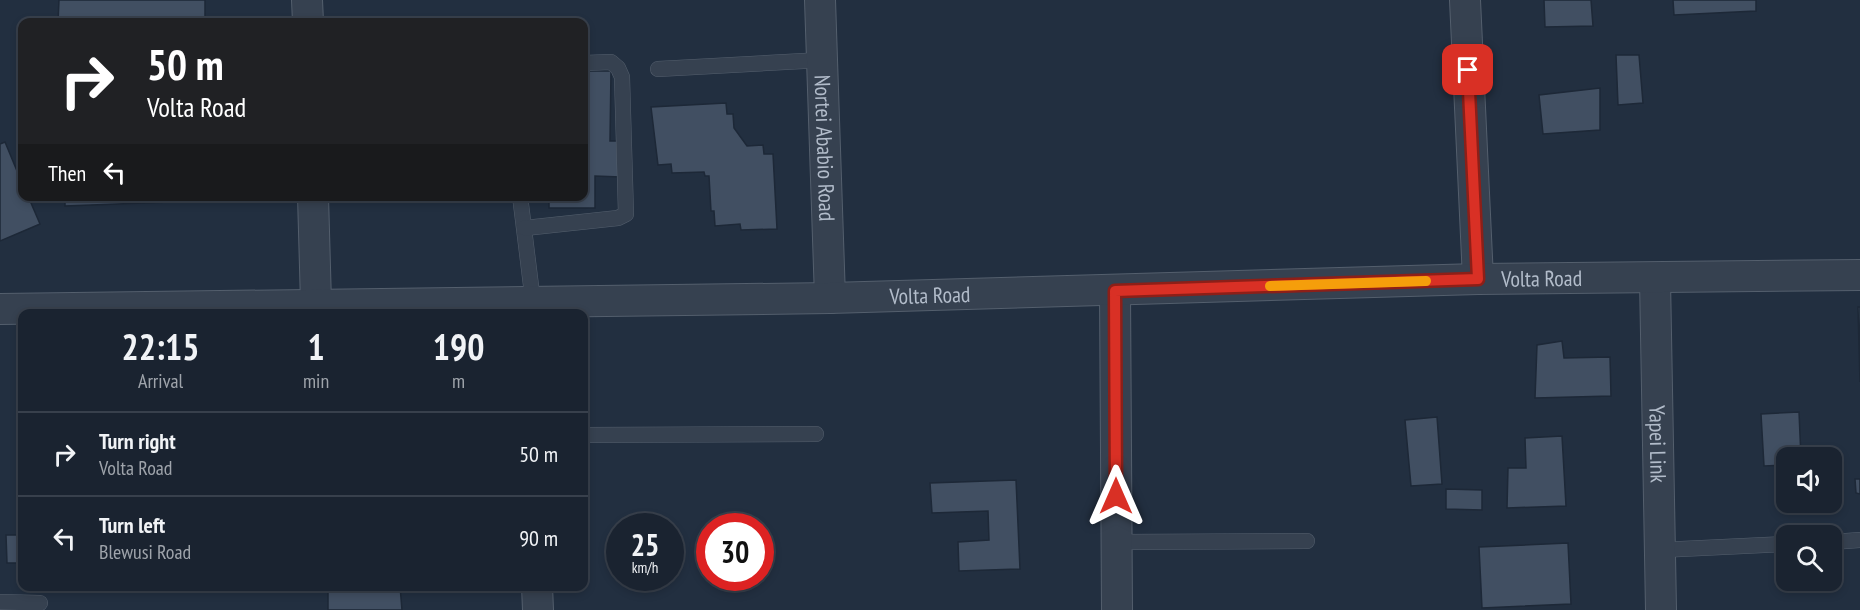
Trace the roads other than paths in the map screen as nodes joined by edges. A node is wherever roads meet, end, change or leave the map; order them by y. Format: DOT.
graph roads {
  1 [pos="307,0"];
  2 [pos="820,0"];
  3 [pos="1465,0"];
  4 [pos="308,18"];
  5 [pos="822,60"];
  6 [pos="588,63"];
  7 [pos="658,69"];
  8 [pos="313,201"];
  9 [pos="521,201"];
  10 [pos="525,228"];
  11 [pos="1860,275"];
  12 [pos="1478,279"];
  13 [pos="1655,279"];
  14 [pos="1115,291"];
  15 [pos="830,298"];
  16 [pos="316,303"];
  17 [pos="533,308"];
  18 [pos="0,309"];
  19 [pos="816,434"];
  20 [pos="588,435"];
  21 [pos="1860,540"];
  22 [pos="1307,541"];
  23 [pos="1842,541"];
  24 [pos="1117,542"];
  25 [pos="1776,544"];
  26 [pos="1660,550"];
  27 [pos="537,591"];
  28 [pos="0,602"];
  29 [pos="40,603"];
  30 [pos="538,610"];
  31 [pos="1117,610"];
  32 [pos="1662,610"];
  1 -- 4 [label="street"];
  2 -- 5 [label="street, Nortei Ababio Road"];
  3 -- 12 [label="street"];
  5 -- 7 [label="lane"];
  5 -- 15 [label="street, Nortei Ababio Road"];
  6 -- 10 [label="lane"];
  8 -- 16 [label="street"];
  9 -- 10 [label="lane"];
  10 -- 17 [label="lane"];
  11 -- 13 [label="street, Volta Road"];
  12 -- 13 [label="street, Volta Road"];
  12 -- 14 [label="street, Volta Road"];
  13 -- 26 [label="street, Yapei Link"];
  14 -- 15 [label="street, Volta Road"];
  14 -- 24 [label="street"];
  15 -- 17 [label="street, Volta Road"];
  16 -- 17 [label="street, Volta Road"];
  16 -- 18 [label="street, Volta Road"];
  19 -- 20 [label="lane"];
  21 -- 23 [label="lane"];
  22 -- 24 [label="lane"];
  24 -- 31 [label="street"];
  25 -- 26 [label="lane"];
  26 -- 32 [label="street, Yapei Link"];
  27 -- 30 [label="street"];
  28 -- 29 [label="lane"];
}
